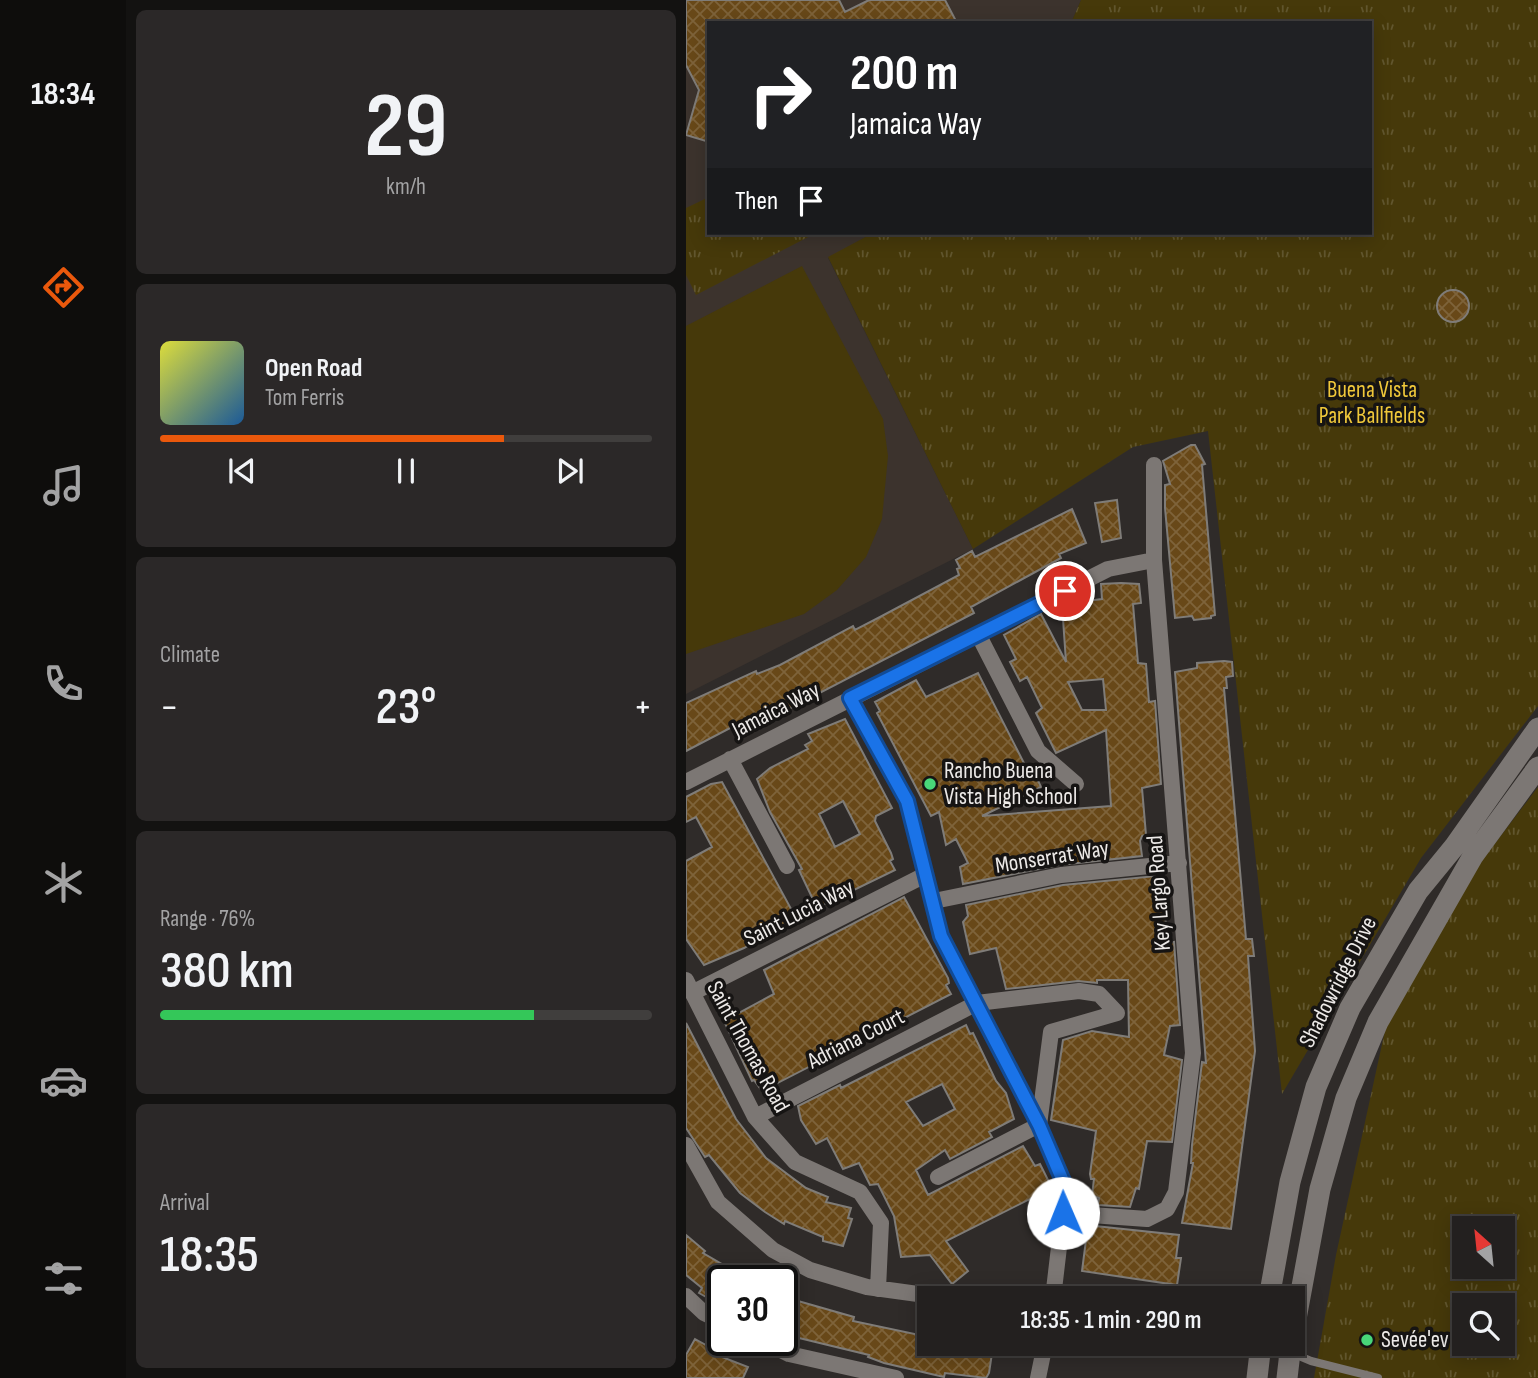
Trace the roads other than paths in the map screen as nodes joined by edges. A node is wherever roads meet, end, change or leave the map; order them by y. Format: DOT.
graph roads {
  1 [pos="1154,465"];
  2 [pos="1154,560"];
  3 [pos="978,635"];
  4 [pos="850,698"];
  5 [pos="1538,729"];
  6 [pos="730,759"];
  7 [pos="1538,767"];
  8 [pos="686,782"];
  9 [pos="1076,784"];
  10 [pos="1179,863"];
  11 [pos="787,866"];
  12 [pos="925,874"];
  13 [pos="933,901"];
  14 [pos="689,986"];
  15 [pos="977,1003"];
  16 [pos="755,1116"];
  17 [pos="1039,1125"];
  18 [pos="686,1145"];
  19 [pos="938,1177"];
  20 [pos="1063,1213"];
  21 [pos="1054,1286"];
  22 [pos="1271,1286"];
  23 [pos="1302,1286"];
  24 [pos="878,1289"];
  25 [pos="917,1294"];
  26 [pos="686,1296"];
  27 [pos="707,1314"];
  28 [pos="798,1356"];
  29 [pos="1043,1356"];
  30 [pos="1256,1356"];
  31 [pos="1290,1356"];
  32 [pos="1305,1356"];
  33 [pos="896,1378"];
  34 [pos="1038,1378"];
  35 [pos="1257,1378"];
  36 [pos="1287,1378"];
  37 [pos="1378,1378"];
  1 -- 2 [label="street, Key Largo Road"];
  2 -- 3 [label="street, Jamaica Way"];
  2 -- 10 [label="street, Key Largo Road"];
  3 -- 4 [label="street, Jamaica Way"];
  3 -- 9 [label="street"];
  4 -- 6 [label="street, Jamaica Way"];
  4 -- 12 [label="street"];
  5 -- 22 [label="street, Shadowridge Drive"];
  6 -- 8 [label="street, Jamaica Way"];
  6 -- 11 [label="street"];
  7 -- 23 [label="street"];
  10 -- 13 [label="street, Monserrat Way"];
  10 -- 20 [label="street, Key Largo Road"];
  12 -- 13 [label="street"];
  12 -- 14 [label="street, Saint Lucia Way"];
  13 -- 15 [label="street"];
  14 -- 16 [label="street, Saint Thomas Road"];
  15 -- 16 [label="street, Adriana Court"];
  15 -- 17 [label="street"];
  15 -- 17 [label="street"];
  16 -- 24 [label="street, Saint Thomas Road"];
  17 -- 19 [label="street"];
  17 -- 20 [label="street"];
  18 -- 24 [label="street"];
  20 -- 21 [label="street"];
  24 -- 25 [label="street"];
  26 -- 27 [label="street"];
  28 -- 33 [label="street"];
  29 -- 34 [label="street"];
  30 -- 35 [label="street"];
  31 -- 36 [label="street"];
  32 -- 37 [label="lane"];
}
